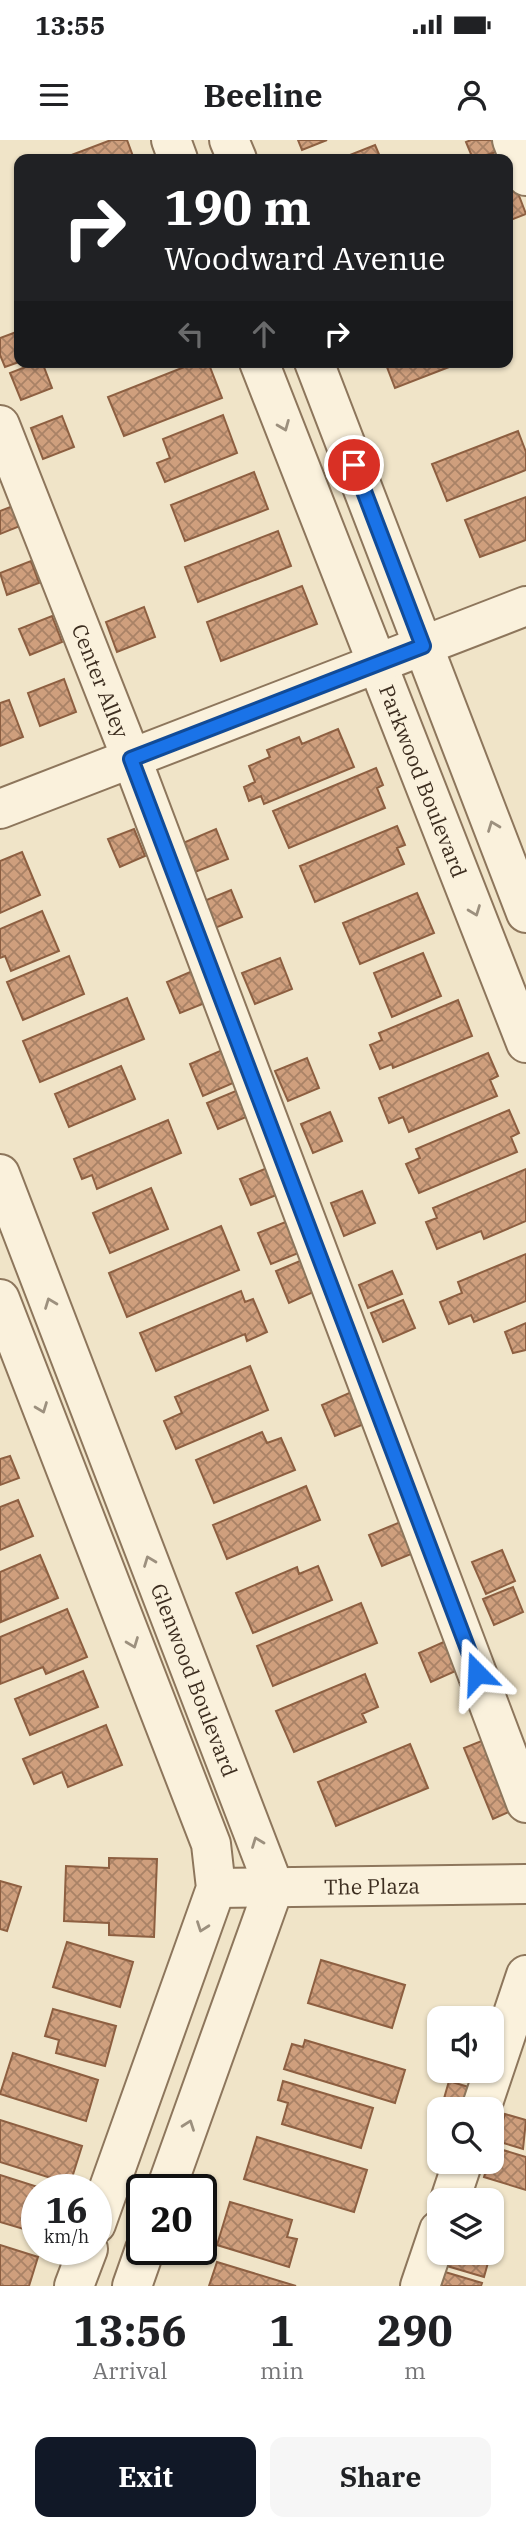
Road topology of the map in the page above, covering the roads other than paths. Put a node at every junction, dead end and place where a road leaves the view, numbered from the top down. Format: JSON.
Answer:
{"nodes":[{"id":1,"x":512,"y":140,"type":"edge"},
{"id":2,"x":526,"y":176,"type":"edge"},
{"id":3,"x":261,"y":368,"type":"edge"},
{"id":4,"x":316,"y":368,"type":"edge"},
{"id":5,"x":0,"y":425,"type":"edge"},
{"id":6,"x":526,"y":606,"type":"edge"},
{"id":7,"x":423,"y":646,"type":"junction"},
{"id":8,"x":378,"y":663,"type":"junction"},
{"id":9,"x":131,"y":759,"type":"junction"},
{"id":10,"x":0,"y":809,"type":"edge"},
{"id":11,"x":526,"y":913,"type":"edge"},
{"id":12,"x":526,"y":1043,"type":"edge"},
{"id":13,"x":0,"y":1174,"type":"edge"},
{"id":14,"x":0,"y":1299,"type":"edge"},
{"id":15,"x":68,"y":1350,"type":"junction"},
{"id":16,"x":26,"y":1367,"type":"junction"},
{"id":17,"x":526,"y":1802,"type":"edge"},
{"id":18,"x":526,"y":1884,"type":"edge"},
{"id":19,"x":274,"y":1887,"type":"junction"},
{"id":20,"x":216,"y":1888,"type":"junction"},
{"id":21,"x":526,"y":1975,"type":"edge"},
{"id":22,"x":485,"y":2097,"type":"edge"},
{"id":23,"x":171,"y":2174,"type":"edge"},
{"id":24,"x":112,"y":2179,"type":"edge"},
{"id":25,"x":82,"y":2265,"type":"edge"},
{"id":26,"x":139,"y":2265,"type":"edge"},
{"id":27,"x":427,"y":2265,"type":"edge"},
{"id":28,"x":74,"y":2286,"type":"edge"},
{"id":29,"x":132,"y":2286,"type":"edge"},
{"id":30,"x":420,"y":2286,"type":"edge"}],
"edges":[{"from":1,"to":2,"type":"street"},
{"from":3,"to":8,"type":"street","name":"Parkwood Boulevard","one_way":true},
{"from":4,"to":7,"type":"street"},
{"from":5,"to":9,"type":"street","name":"Center Alley"},
{"from":6,"to":7,"type":"street"},
{"from":7,"to":8,"type":"street"},
{"from":11,"to":7,"type":"street","one_way":true},
{"from":8,"to":9,"type":"street"},
{"from":8,"to":12,"type":"street","name":"Parkwood Boulevard","one_way":true},
{"from":9,"to":10,"type":"street"},
{"from":9,"to":17,"type":"street","name":"Center Alley"},
{"from":15,"to":13,"type":"street","name":"Glenwood Boulevard","one_way":true},
{"from":14,"to":16,"type":"street"},
{"from":15,"to":16,"type":"street"},
{"from":19,"to":15,"type":"street","name":"Glenwood Boulevard","one_way":true},
{"from":16,"to":20,"type":"street","one_way":true},
{"from":18,"to":19,"type":"street","name":"The Plaza"},
{"from":19,"to":20,"type":"street","name":"The Plaza"},
{"from":23,"to":19,"type":"street","one_way":true},
{"from":20,"to":24,"type":"street","one_way":true},
{"from":21,"to":22,"type":"street"},
{"from":25,"to":28,"type":"street"},
{"from":26,"to":29,"type":"street"},
{"from":27,"to":30,"type":"street"}]}
